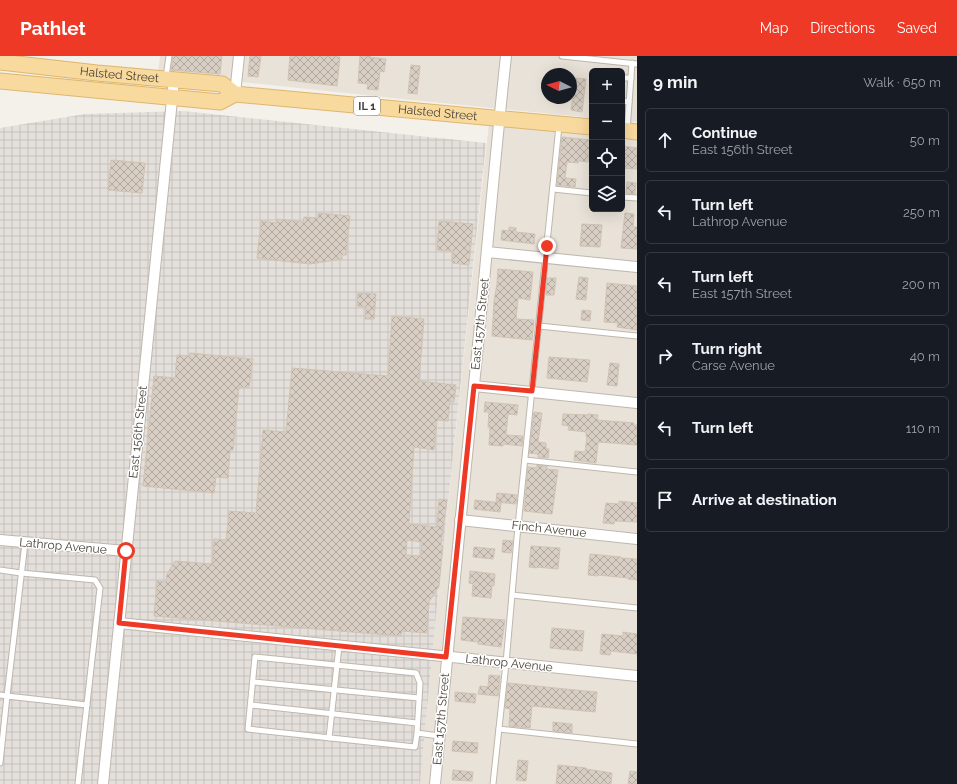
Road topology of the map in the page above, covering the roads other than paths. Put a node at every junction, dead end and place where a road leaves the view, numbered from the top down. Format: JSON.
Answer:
{"nodes":[{"id":1,"x":169,"y":56,"type":"edge"},
{"id":2,"x":239,"y":56,"type":"edge"},
{"id":3,"x":506,"y":56,"type":"edge"},
{"id":4,"x":562,"y":56,"type":"edge"},
{"id":5,"x":0,"y":62,"type":"edge"},
{"id":6,"x":635,"y":63,"type":"edge"},
{"id":7,"x":625,"y":78,"type":"edge"},
{"id":8,"x":631,"y":78,"type":"junction"},
{"id":9,"x":170,"y":79,"type":"junction"},
{"id":10,"x":0,"y":81,"type":"edge"},
{"id":11,"x":235,"y":94,"type":"junction"},
{"id":12,"x":172,"y":98,"type":"junction"},
{"id":13,"x":625,"y":101,"type":"edge"},
{"id":14,"x":629,"y":102,"type":"junction"},
{"id":15,"x":499,"y":118,"type":"junction"},
{"id":16,"x":560,"y":124,"type":"junction"},
{"id":17,"x":589,"y":127,"type":"edge"},
{"id":18,"x":629,"y":131,"type":"edge"},
{"id":19,"x":553,"y":189,"type":"junction"},
{"id":20,"x":589,"y":193,"type":"edge"},
{"id":21,"x":625,"y":197,"type":"edge"},
{"id":22,"x":637,"y":198,"type":"edge"},
{"id":23,"x":487,"y":252,"type":"junction"},
{"id":24,"x":546,"y":258,"type":"junction"},
{"id":25,"x":637,"y":267,"type":"edge"},
{"id":26,"x":538,"y":326,"type":"junction"},
{"id":27,"x":637,"y":336,"type":"edge"},
{"id":28,"x":474,"y":386,"type":"junction"},
{"id":29,"x":532,"y":391,"type":"junction"},
{"id":30,"x":637,"y":403,"type":"edge"},
{"id":31,"x":525,"y":460,"type":"junction"},
{"id":32,"x":637,"y":472,"type":"edge"},
{"id":33,"x":460,"y":520,"type":"junction"},
{"id":34,"x":518,"y":526,"type":"junction"},
{"id":35,"x":637,"y":539,"type":"edge"},
{"id":36,"x":0,"y":540,"type":"edge"},
{"id":37,"x":25,"y":542,"type":"junction"},
{"id":38,"x":126,"y":551,"type":"junction"},
{"id":39,"x":0,"y":570,"type":"edge"},
{"id":40,"x":21,"y":573,"type":"junction"},
{"id":41,"x":512,"y":595,"type":"junction"},
{"id":42,"x":637,"y":608,"type":"edge"},
{"id":43,"x":119,"y":623,"type":"junction"},
{"id":44,"x":339,"y":646,"type":"junction"},
{"id":45,"x":446,"y":657,"type":"junction"},
{"id":46,"x":506,"y":663,"type":"junction"},
{"id":47,"x":337,"y":665,"type":"junction"},
{"id":48,"x":637,"y":676,"type":"edge"},
{"id":49,"x":253,"y":682,"type":"junction"},
{"id":50,"x":335,"y":690,"type":"junction"},
{"id":51,"x":0,"y":695,"type":"edge"},
{"id":52,"x":7,"y":696,"type":"junction"},
{"id":53,"x":419,"y":698,"type":"junction"},
{"id":54,"x":87,"y":705,"type":"junction"},
{"id":55,"x":251,"y":705,"type":"junction"},
{"id":56,"x":332,"y":714,"type":"junction"},
{"id":57,"x":417,"y":723,"type":"junction"},
{"id":58,"x":499,"y":729,"type":"junction"},
{"id":59,"x":416,"y":733,"type":"junction"},
{"id":60,"x":439,"y":736,"type":"junction"},
{"id":61,"x":329,"y":738,"type":"junction"},
{"id":62,"x":637,"y":744,"type":"edge"},
{"id":63,"x":0,"y":763,"type":"edge"},
{"id":64,"x":78,"y":784,"type":"edge"},
{"id":65,"x":103,"y":784,"type":"edge"},
{"id":66,"x":435,"y":784,"type":"edge"},
{"id":67,"x":493,"y":784,"type":"edge"}],
"edges":[{"from":1,"to":9,"type":"lane"},
{"from":2,"to":11,"type":"street"},
{"from":3,"to":15,"type":"street","name":"East 157th Street"},
{"from":4,"to":6,"type":"lane"},
{"from":5,"to":9,"type":"main road","name":"Halsted Street","number":"IL 1"},
{"from":6,"to":8,"type":"lane"},
{"from":7,"to":8,"type":"lane"},
{"from":8,"to":14,"type":"lane"},
{"from":9,"to":11,"type":"main road","name":"Halsted Street","number":"IL 1"},
{"from":9,"to":12,"type":"street","name":"East 156th Street"},
{"from":10,"to":12,"type":"main road","name":"Halsted Street","number":"IL 1"},
{"from":11,"to":12,"type":"main road","name":"Halsted Street","number":"IL 1"},
{"from":11,"to":15,"type":"main road","name":"Halsted Street","number":"IL 1"},
{"from":12,"to":38,"type":"street","name":"East 156th Street"},
{"from":13,"to":14,"type":"lane"},
{"from":14,"to":18,"type":"lane"},
{"from":15,"to":16,"type":"main road","name":"Halsted Street","number":"IL 1"},
{"from":15,"to":23,"type":"street","name":"East 157th Street"},
{"from":16,"to":17,"type":"main road","name":"Halsted Street","number":"IL 1"},
{"from":16,"to":19,"type":"lane"},
{"from":19,"to":20,"type":"lane"},
{"from":19,"to":24,"type":"lane"},
{"from":21,"to":22,"type":"lane"},
{"from":23,"to":24,"type":"street"},
{"from":23,"to":28,"type":"street","name":"East 157th Street"},
{"from":24,"to":25,"type":"street"},
{"from":24,"to":26,"type":"lane"},
{"from":26,"to":27,"type":"lane"},
{"from":26,"to":29,"type":"lane"},
{"from":28,"to":29,"type":"street"},
{"from":28,"to":33,"type":"street","name":"East 157th Street"},
{"from":29,"to":30,"type":"street"},
{"from":29,"to":31,"type":"lane"},
{"from":31,"to":32,"type":"lane"},
{"from":31,"to":34,"type":"lane"},
{"from":33,"to":34,"type":"street","name":"Finch Avenue"},
{"from":33,"to":45,"type":"street","name":"East 157th Street"},
{"from":34,"to":35,"type":"street","name":"Finch Avenue"},
{"from":34,"to":41,"type":"lane"},
{"from":36,"to":37,"type":"street","name":"Lathrop Avenue"},
{"from":37,"to":38,"type":"street","name":"Lathrop Avenue"},
{"from":37,"to":40,"type":"lane"},
{"from":38,"to":43,"type":"street","name":"East 156th Street"},
{"from":39,"to":40,"type":"lane"},
{"from":40,"to":52,"type":"lane"},
{"from":40,"to":54,"type":"lane"},
{"from":41,"to":42,"type":"lane"},
{"from":41,"to":46,"type":"lane"},
{"from":43,"to":44,"type":"street","name":"Lathrop Avenue"},
{"from":43,"to":65,"type":"street","name":"East 156th Street"},
{"from":44,"to":45,"type":"street","name":"Lathrop Avenue"},
{"from":44,"to":47,"type":"lane"},
{"from":45,"to":46,"type":"street","name":"Lathrop Avenue"},
{"from":45,"to":60,"type":"street","name":"East 157th Street"},
{"from":46,"to":48,"type":"street","name":"Lathrop Avenue"},
{"from":46,"to":58,"type":"lane"},
{"from":47,"to":49,"type":"lane"},
{"from":47,"to":50,"type":"lane"},
{"from":47,"to":53,"type":"lane"},
{"from":49,"to":50,"type":"lane"},
{"from":49,"to":55,"type":"lane"},
{"from":50,"to":53,"type":"lane"},
{"from":50,"to":56,"type":"lane"},
{"from":51,"to":52,"type":"lane"},
{"from":52,"to":54,"type":"lane"},
{"from":52,"to":63,"type":"lane"},
{"from":53,"to":57,"type":"lane"},
{"from":54,"to":64,"type":"lane"},
{"from":55,"to":56,"type":"lane"},
{"from":55,"to":61,"type":"lane"},
{"from":56,"to":57,"type":"lane"},
{"from":56,"to":61,"type":"lane"},
{"from":57,"to":59,"type":"lane"},
{"from":58,"to":62,"type":"lane"},
{"from":58,"to":67,"type":"lane"},
{"from":59,"to":60,"type":"lane"},
{"from":59,"to":61,"type":"lane"},
{"from":60,"to":66,"type":"street","name":"East 157th Street"}]}
